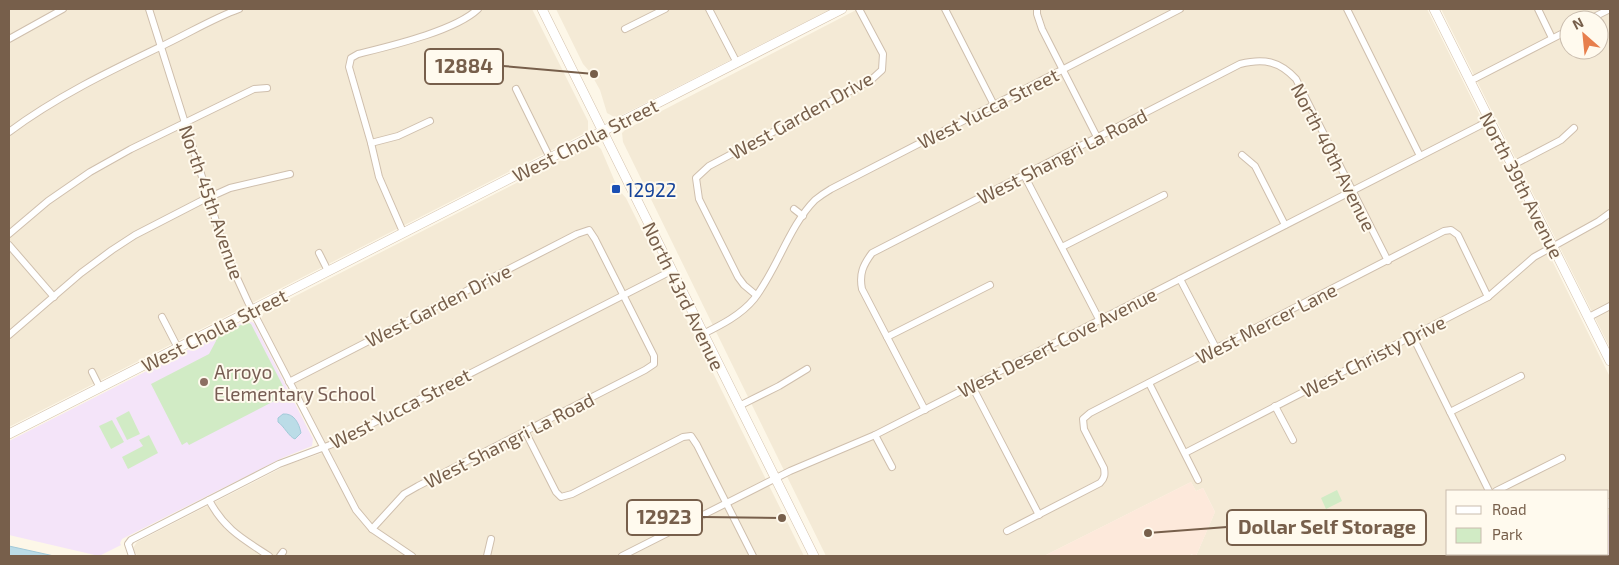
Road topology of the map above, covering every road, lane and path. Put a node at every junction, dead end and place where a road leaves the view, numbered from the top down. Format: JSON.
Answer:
{"nodes":[{"id":1,"x":61,"y":9,"type":"edge"},
{"id":2,"x":149,"y":9,"type":"edge"},
{"id":3,"x":239,"y":9,"type":"edge"},
{"id":4,"x":478,"y":9,"type":"edge"},
{"id":5,"x":542,"y":9,"type":"edge"},
{"id":6,"x":665,"y":9,"type":"edge"},
{"id":7,"x":709,"y":9,"type":"edge"},
{"id":8,"x":842,"y":9,"type":"edge"},
{"id":9,"x":859,"y":9,"type":"edge"},
{"id":10,"x":945,"y":9,"type":"edge"},
{"id":11,"x":1037,"y":9,"type":"edge"},
{"id":12,"x":1180,"y":9,"type":"edge"},
{"id":13,"x":1347,"y":9,"type":"edge"},
{"id":14,"x":1434,"y":9,"type":"edge"},
{"id":15,"x":1538,"y":9,"type":"edge"},
{"id":16,"x":625,"y":29,"type":"dead end"},
{"id":17,"x":1559,"y":35,"type":"edge"},
{"id":18,"x":1552,"y":38,"type":"junction"},
{"id":19,"x":9,"y":39,"type":"edge"},
{"id":20,"x":161,"y":46,"type":"junction"},
{"id":21,"x":1271,"y":62,"type":"joint"},
{"id":22,"x":737,"y":63,"type":"junction"},
{"id":23,"x":1062,"y":70,"type":"junction"},
{"id":24,"x":1470,"y":81,"type":"junction"},
{"id":25,"x":267,"y":88,"type":"dead end"},
{"id":26,"x":516,"y":89,"type":"dead end"},
{"id":27,"x":994,"y":105,"type":"junction"},
{"id":28,"x":1489,"y":120,"type":"junction"},
{"id":29,"x":430,"y":121,"type":"dead end"},
{"id":30,"x":184,"y":123,"type":"junction"},
{"id":31,"x":1574,"y":128,"type":"dead end"},
{"id":32,"x":9,"y":132,"type":"edge"},
{"id":33,"x":602,"y":132,"type":"junction"},
{"id":34,"x":1097,"y":137,"type":"junction"},
{"id":35,"x":371,"y":144,"type":"junction"},
{"id":36,"x":1242,"y":155,"type":"dead end"},
{"id":37,"x":1420,"y":156,"type":"junction"},
{"id":38,"x":550,"y":158,"type":"junction"},
{"id":39,"x":1513,"y":165,"type":"junction"},
{"id":40,"x":290,"y":174,"type":"dead end"},
{"id":41,"x":1024,"y":175,"type":"junction"},
{"id":42,"x":1352,"y":191,"type":"junction"},
{"id":43,"x":1164,"y":194,"type":"dead end"},
{"id":44,"x":208,"y":198,"type":"junction"},
{"id":45,"x":794,"y":209,"type":"dead end"},
{"id":46,"x":1610,"y":213,"type":"edge"},
{"id":47,"x":803,"y":216,"type":"junction"},
{"id":48,"x":1285,"y":225,"type":"junction"},
{"id":49,"x":403,"y":232,"type":"junction"},
{"id":50,"x":9,"y":234,"type":"edge"},
{"id":51,"x":9,"y":245,"type":"edge"},
{"id":52,"x":1553,"y":246,"type":"junction"},
{"id":53,"x":1062,"y":247,"type":"junction"},
{"id":54,"x":319,"y":253,"type":"dead end"},
{"id":55,"x":1388,"y":261,"type":"junction"},
{"id":56,"x":672,"y":270,"type":"junction"},
{"id":57,"x":328,"y":271,"type":"junction"},
{"id":58,"x":1180,"y":279,"type":"junction"},
{"id":59,"x":990,"y":285,"type":"dead end"},
{"id":60,"x":623,"y":295,"type":"junction"},
{"id":61,"x":756,"y":296,"type":"junction"},
{"id":62,"x":54,"y":297,"type":"junction"},
{"id":63,"x":1488,"y":297,"type":"junction"},
{"id":64,"x":1610,"y":306,"type":"edge"},
{"id":65,"x":252,"y":310,"type":"junction"},
{"id":66,"x":162,"y":316,"type":"dead end"},
{"id":67,"x":1589,"y":317,"type":"junction"},
{"id":68,"x":1100,"y":321,"type":"junction"},
{"id":69,"x":703,"y":334,"type":"junction"},
{"id":70,"x":9,"y":335,"type":"edge"},
{"id":71,"x":1412,"y":335,"type":"junction"},
{"id":72,"x":887,"y":337,"type":"junction"},
{"id":73,"x":178,"y":348,"type":"junction"},
{"id":74,"x":1216,"y":348,"type":"junction"},
{"id":75,"x":1610,"y":361,"type":"edge"},
{"id":76,"x":807,"y":369,"type":"dead end"},
{"id":77,"x":92,"y":372,"type":"dead end"},
{"id":78,"x":1521,"y":376,"type":"dead end"},
{"id":79,"x":289,"y":382,"type":"junction"},
{"id":80,"x":1150,"y":383,"type":"junction"},
{"id":81,"x":972,"y":386,"type":"junction"},
{"id":82,"x":100,"y":388,"type":"junction"},
{"id":83,"x":739,"y":406,"type":"junction"},
{"id":84,"x":1275,"y":406,"type":"junction"},
{"id":85,"x":924,"y":410,"type":"junction"},
{"id":86,"x":1450,"y":412,"type":"junction"},
{"id":87,"x":525,"y":432,"type":"junction"},
{"id":88,"x":9,"y":434,"type":"edge"},
{"id":89,"x":876,"y":435,"type":"junction"},
{"id":90,"x":1293,"y":440,"type":"dead end"},
{"id":91,"x":322,"y":447,"type":"junction"},
{"id":92,"x":1185,"y":453,"type":"junction"},
{"id":93,"x":1562,"y":458,"type":"dead end"},
{"id":94,"x":892,"y":467,"type":"dead end"},
{"id":95,"x":775,"y":479,"type":"junction"},
{"id":96,"x":1198,"y":480,"type":"dead end"},
{"id":97,"x":1489,"y":490,"type":"edge"},
{"id":98,"x":1498,"y":490,"type":"edge"},
{"id":99,"x":209,"y":500,"type":"junction"},
{"id":100,"x":726,"y":503,"type":"junction"},
{"id":101,"x":1039,"y":515,"type":"junction"},
{"id":102,"x":372,"y":529,"type":"junction"},
{"id":103,"x":1007,"y":531,"type":"dead end"},
{"id":104,"x":491,"y":539,"type":"dead end"},
{"id":105,"x":132,"y":556,"type":"edge"},
{"id":106,"x":269,"y":556,"type":"edge"},
{"id":107,"x":412,"y":556,"type":"edge"},
{"id":108,"x":486,"y":556,"type":"edge"},
{"id":109,"x":622,"y":556,"type":"edge"},
{"id":110,"x":753,"y":556,"type":"edge"},
{"id":111,"x":814,"y":556,"type":"edge"}],
"edges":[{"from":1,"to":19,"type":"street"},
{"from":2,"to":20,"type":"street","name":"North 45th Avenue"},
{"from":3,"to":20,"type":"street"},
{"from":4,"to":35,"type":"street"},
{"from":5,"to":33,"type":"street","name":"North 43rd Avenue"},
{"from":6,"to":16,"type":"street"},
{"from":7,"to":22,"type":"street"},
{"from":8,"to":22,"type":"street","name":"West Cholla Street"},
{"from":9,"to":61,"type":"street","name":"West Garden Drive"},
{"from":10,"to":27,"type":"street"},
{"from":11,"to":23,"type":"street"},
{"from":12,"to":23,"type":"street","name":"West Yucca Street"},
{"from":13,"to":37,"type":"street"},
{"from":14,"to":24,"type":"street","name":"North 39th Avenue"},
{"from":15,"to":18,"type":"street"},
{"from":17,"to":18,"type":"street"},
{"from":18,"to":24,"type":"street"},
{"from":20,"to":30,"type":"street","name":"North 45th Avenue"},
{"from":20,"to":32,"type":"street"},
{"from":21,"to":34,"type":"street","name":"West Shangri La Road"},
{"from":21,"to":42,"type":"street","name":"North 40th Avenue"},
{"from":22,"to":33,"type":"street","name":"West Cholla Street"},
{"from":23,"to":27,"type":"street","name":"West Yucca Street"},
{"from":23,"to":34,"type":"street"},
{"from":24,"to":28,"type":"street","name":"North 39th Avenue"},
{"from":25,"to":30,"type":"street"},
{"from":26,"to":38,"type":"street"},
{"from":27,"to":47,"type":"street","name":"West Yucca Street"},
{"from":28,"to":37,"type":"street","name":"West Desert Cove Avenue"},
{"from":28,"to":39,"type":"street","name":"North 39th Avenue"},
{"from":29,"to":35,"type":"street"},
{"from":30,"to":44,"type":"street","name":"North 45th Avenue"},
{"from":30,"to":50,"type":"street"},
{"from":31,"to":39,"type":"street"},
{"from":33,"to":38,"type":"street","name":"West Cholla Street"},
{"from":33,"to":56,"type":"street","name":"North 43rd Avenue"},
{"from":34,"to":41,"type":"street","name":"West Shangri La Road"},
{"from":35,"to":49,"type":"street"},
{"from":36,"to":48,"type":"street"},
{"from":37,"to":42,"type":"street","name":"West Desert Cove Avenue"},
{"from":38,"to":49,"type":"street","name":"West Cholla Street"},
{"from":39,"to":52,"type":"street","name":"North 39th Avenue"},
{"from":40,"to":44,"type":"street"},
{"from":41,"to":53,"type":"street"},
{"from":41,"to":72,"type":"street","name":"West Shangri La Road"},
{"from":42,"to":48,"type":"street","name":"West Desert Cove Avenue"},
{"from":42,"to":55,"type":"street","name":"North 40th Avenue"},
{"from":43,"to":53,"type":"street"},
{"from":44,"to":62,"type":"street"},
{"from":44,"to":65,"type":"street","name":"North 45th Avenue"},
{"from":45,"to":47,"type":"street"},
{"from":46,"to":52,"type":"street"},
{"from":47,"to":61,"type":"street","name":"West Yucca Street"},
{"from":48,"to":58,"type":"street","name":"West Desert Cove Avenue"},
{"from":49,"to":57,"type":"street","name":"West Cholla Street"},
{"from":51,"to":62,"type":"street"},
{"from":52,"to":63,"type":"street","name":"West Christy Drive"},
{"from":52,"to":67,"type":"street","name":"North 39th Avenue"},
{"from":53,"to":68,"type":"street"},
{"from":54,"to":57,"type":"street"},
{"from":55,"to":63,"type":"street","name":"West Mercer Lane"},
{"from":55,"to":74,"type":"street","name":"West Mercer Lane"},
{"from":56,"to":60,"type":"street","name":"West Yucca Street"},
{"from":56,"to":69,"type":"street","name":"North 43rd Avenue"},
{"from":57,"to":65,"type":"street","name":"West Cholla Street"},
{"from":58,"to":68,"type":"street","name":"West Desert Cove Avenue"},
{"from":58,"to":74,"type":"street"},
{"from":59,"to":72,"type":"street"},
{"from":60,"to":79,"type":"street","name":"West Garden Drive"},
{"from":60,"to":87,"type":"street","name":"West Shangri La Road"},
{"from":60,"to":91,"type":"street","name":"West Yucca Street"},
{"from":61,"to":69,"type":"street","name":"West Yucca Street"},
{"from":62,"to":70,"type":"street"},
{"from":63,"to":71,"type":"street","name":"West Christy Drive"},
{"from":64,"to":67,"type":"street"},
{"from":65,"to":73,"type":"street","name":"West Cholla Street"},
{"from":65,"to":79,"type":"street","name":"North 45th Avenue"},
{"from":66,"to":73,"type":"street"},
{"from":67,"to":75,"type":"street","name":"North 39th Avenue"},
{"from":68,"to":81,"type":"street","name":"West Desert Cove Avenue"},
{"from":69,"to":83,"type":"street","name":"North 43rd Avenue"},
{"from":71,"to":84,"type":"street","name":"West Christy Drive"},
{"from":71,"to":86,"type":"street"},
{"from":72,"to":85,"type":"street"},
{"from":73,"to":82,"type":"street","name":"West Cholla Street"},
{"from":74,"to":80,"type":"street","name":"West Mercer Lane"},
{"from":76,"to":83,"type":"street"},
{"from":77,"to":82,"type":"street"},
{"from":78,"to":86,"type":"street"},
{"from":79,"to":91,"type":"street","name":"North 45th Avenue"},
{"from":80,"to":92,"type":"street"},
{"from":80,"to":101,"type":"street","name":"West Mercer Lane"},
{"from":81,"to":85,"type":"street","name":"West Desert Cove Avenue"},
{"from":81,"to":101,"type":"street"},
{"from":82,"to":88,"type":"street","name":"West Cholla Street"},
{"from":83,"to":95,"type":"street","name":"North 43rd Avenue"},
{"from":84,"to":90,"type":"street"},
{"from":84,"to":92,"type":"street","name":"West Christy Drive"},
{"from":85,"to":89,"type":"street","name":"West Desert Cove Avenue"},
{"from":86,"to":97,"type":"street"},
{"from":87,"to":100,"type":"street"},
{"from":87,"to":102,"type":"street","name":"West Shangri La Road"},
{"from":89,"to":94,"type":"street"},
{"from":89,"to":95,"type":"street","name":"West Desert Cove Avenue"},
{"from":91,"to":99,"type":"street","name":"West Yucca Street"},
{"from":91,"to":102,"type":"street","name":"North 45th Avenue"},
{"from":92,"to":96,"type":"street"},
{"from":93,"to":98,"type":"street"},
{"from":95,"to":100,"type":"street","name":"West Desert Cove Avenue"},
{"from":95,"to":111,"type":"street","name":"North 43rd Avenue"},
{"from":99,"to":105,"type":"street","name":"West Yucca Street"},
{"from":99,"to":106,"type":"street"},
{"from":100,"to":109,"type":"street","name":"West Desert Cove Avenue"},
{"from":100,"to":110,"type":"street"},
{"from":101,"to":103,"type":"street"},
{"from":102,"to":107,"type":"street","name":"North 45th Avenue"},
{"from":104,"to":108,"type":"street"}]}
